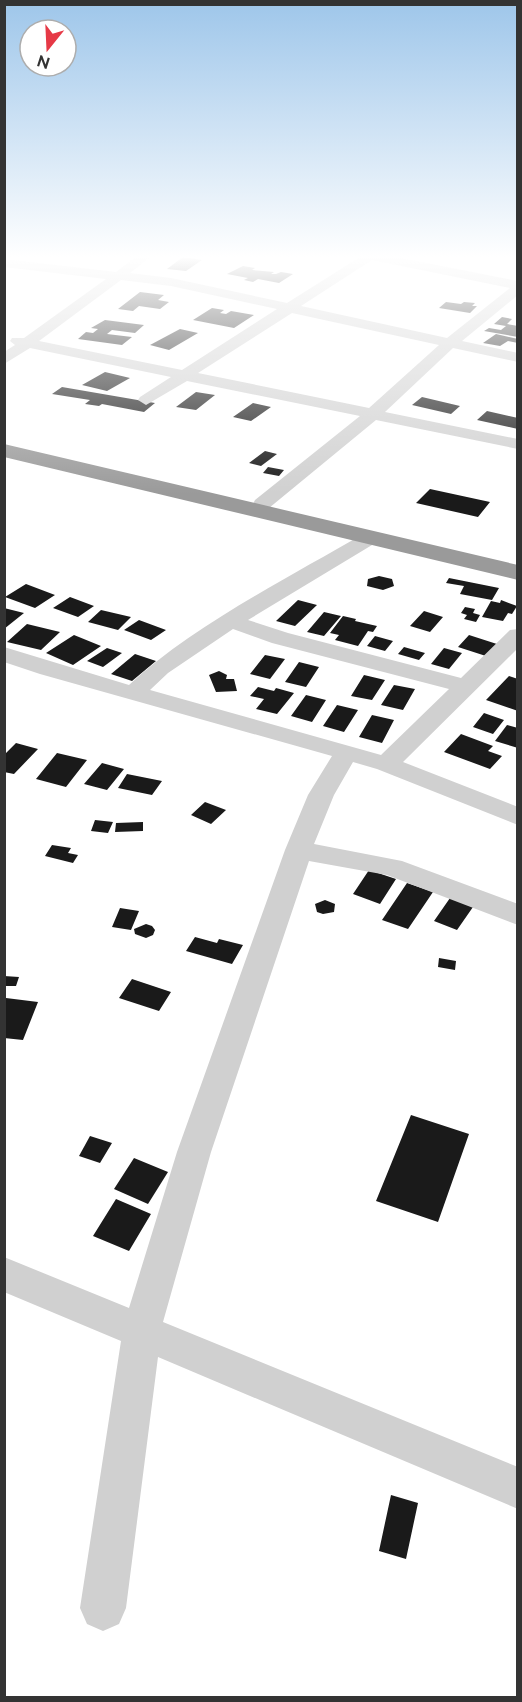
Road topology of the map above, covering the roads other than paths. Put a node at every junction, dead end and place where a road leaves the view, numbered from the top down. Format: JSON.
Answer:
{"nodes":[{"id":1,"x":32,"y":334,"type":"edge"},
{"id":2,"x":248,"y":334,"type":"edge"},
{"id":3,"x":408,"y":334,"type":"edge"},
{"id":4,"x":460,"y":334,"type":"edge"},
{"id":5,"x":449,"y":344,"type":"junction"},
{"id":6,"x":17,"y":345,"type":"edge"},
{"id":7,"x":518,"y":358,"type":"edge"},
{"id":8,"x":4,"y":360,"type":"edge"},
{"id":9,"x":183,"y":376,"type":"junction"},
{"id":10,"x":146,"y":400,"type":"dead end"},
{"id":11,"x":374,"y":413,"type":"junction"},
{"id":12,"x":4,"y":442,"type":"edge"},
{"id":13,"x":518,"y":444,"type":"edge"},
{"id":14,"x":4,"y":450,"type":"edge"},
{"id":15,"x":262,"y":504,"type":"junction"},
{"id":16,"x":370,"y":538,"type":"junction"},
{"id":17,"x":518,"y":564,"type":"edge"},
{"id":18,"x":518,"y":573,"type":"edge"},
{"id":19,"x":231,"y":621,"type":"junction"},
{"id":20,"x":518,"y":635,"type":"edge"},
{"id":21,"x":4,"y":654,"type":"edge"},
{"id":22,"x":507,"y":657,"type":"edge"},
{"id":23,"x":464,"y":686,"type":"junction"},
{"id":24,"x":134,"y":693,"type":"junction"},
{"id":25,"x":346,"y":753,"type":"junction"},
{"id":26,"x":386,"y":764,"type":"junction"},
{"id":27,"x":518,"y":817,"type":"edge"},
{"id":28,"x":298,"y":850,"type":"junction"},
{"id":29,"x":518,"y":915,"type":"edge"},
{"id":30,"x":4,"y":1274,"type":"edge"},
{"id":31,"x":142,"y":1330,"type":"junction"},
{"id":32,"x":518,"y":1488,"type":"edge"},
{"id":33,"x":103,"y":1608,"type":"dead end"}],
"edges":[{"from":1,"to":6,"type":"street"},
{"from":2,"to":9,"type":"street"},
{"from":3,"to":5,"type":"street"},
{"from":4,"to":5,"type":"street"},
{"from":5,"to":7,"type":"street"},
{"from":5,"to":11,"type":"street"},
{"from":6,"to":8,"type":"street"},
{"from":6,"to":9,"type":"street"},
{"from":9,"to":10,"type":"street"},
{"from":9,"to":11,"type":"street"},
{"from":11,"to":13,"type":"street"},
{"from":11,"to":15,"type":"street"},
{"from":12,"to":15,"type":"highway"},
{"from":14,"to":16,"type":"highway"},
{"from":15,"to":17,"type":"highway"},
{"from":16,"to":18,"type":"highway"},
{"from":16,"to":19,"type":"street"},
{"from":19,"to":23,"type":"street"},
{"from":19,"to":24,"type":"street"},
{"from":20,"to":22,"type":"street"},
{"from":21,"to":24,"type":"street"},
{"from":22,"to":23,"type":"street"},
{"from":23,"to":26,"type":"street"},
{"from":24,"to":25,"type":"street"},
{"from":25,"to":26,"type":"street"},
{"from":25,"to":28,"type":"street"},
{"from":26,"to":27,"type":"street"},
{"from":28,"to":29,"type":"street"},
{"from":28,"to":31,"type":"street"},
{"from":30,"to":31,"type":"street"},
{"from":31,"to":32,"type":"street"},
{"from":31,"to":33,"type":"street"}]}
